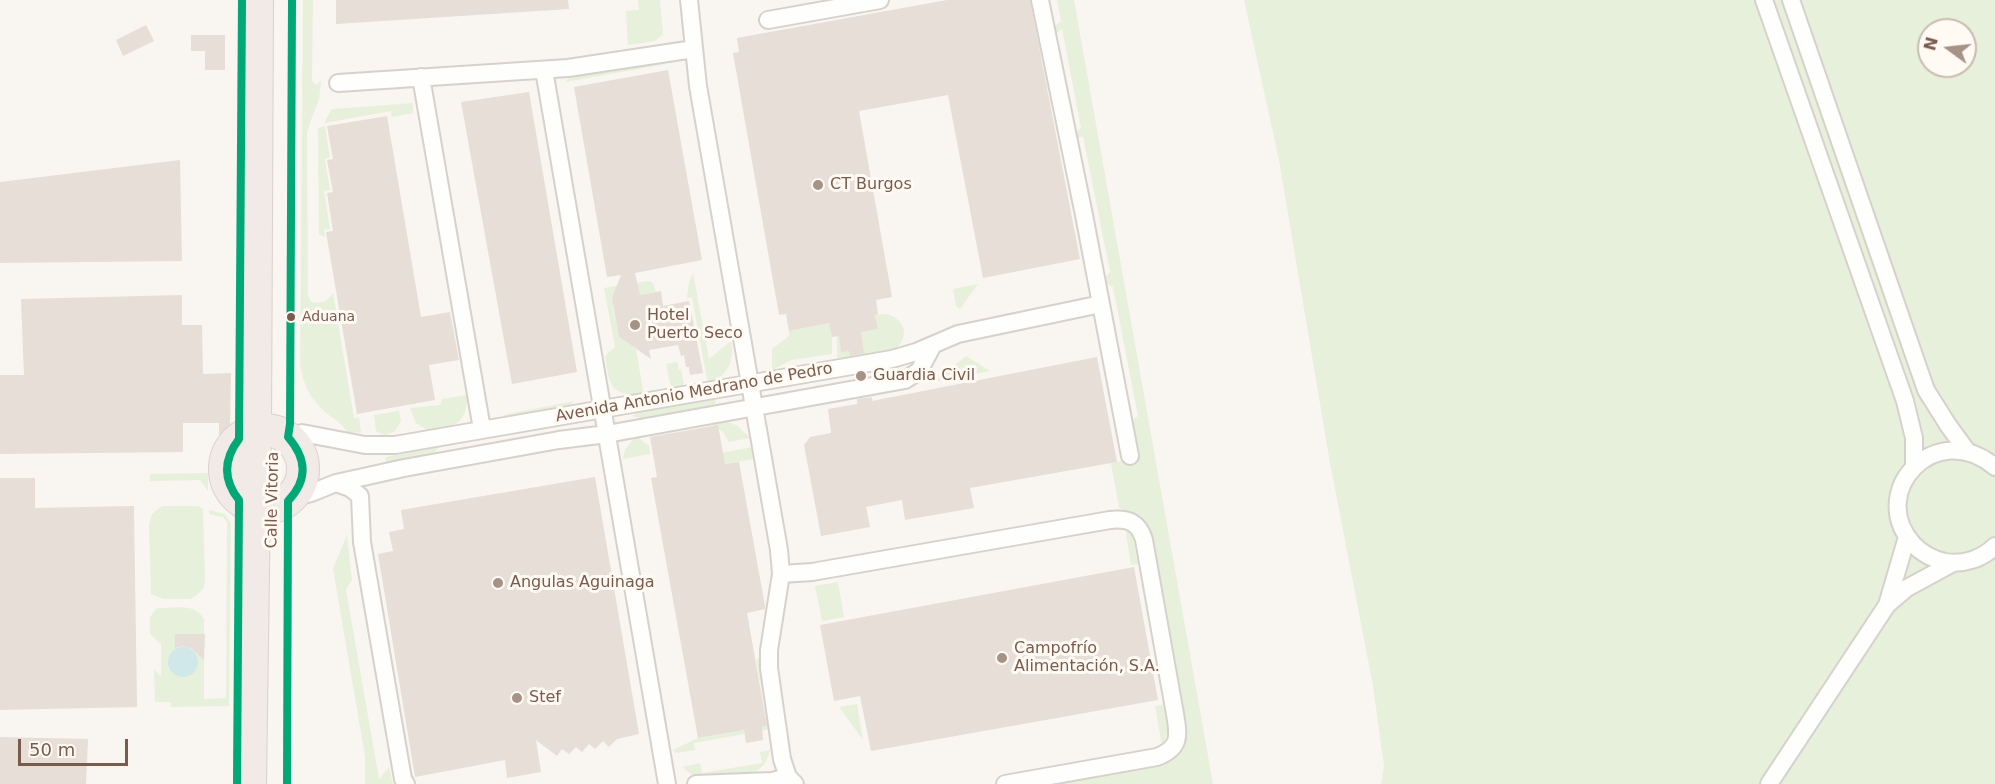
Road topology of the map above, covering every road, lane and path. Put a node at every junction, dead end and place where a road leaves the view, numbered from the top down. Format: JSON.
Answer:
{"nodes":[{"id":1,"x":257,"y":0,"type":"edge"},
{"id":2,"x":277,"y":0,"type":"edge"},
{"id":3,"x":689,"y":0,"type":"edge"},
{"id":4,"x":880,"y":0,"type":"edge"},
{"id":5,"x":1040,"y":0,"type":"edge"},
{"id":6,"x":1764,"y":0,"type":"edge"},
{"id":7,"x":1791,"y":0,"type":"edge"},
{"id":8,"x":768,"y":20,"type":"dead end"},
{"id":9,"x":694,"y":49,"type":"junction"},
{"id":10,"x":544,"y":70,"type":"junction"},
{"id":11,"x":421,"y":77,"type":"junction"},
{"id":12,"x":338,"y":83,"type":"dead end"},
{"id":13,"x":1101,"y":304,"type":"junction"},
{"id":14,"x":933,"y":345,"type":"junction"},
{"id":15,"x":751,"y":382,"type":"junction"},
{"id":16,"x":755,"y":408,"type":"junction"},
{"id":17,"x":603,"y":409,"type":"junction"},
{"id":18,"x":482,"y":429,"type":"junction"},
{"id":19,"x":272,"y":433,"type":"junction"},
{"id":20,"x":607,"y":434,"type":"junction"},
{"id":21,"x":1967,"y":451,"type":"junction"},
{"id":22,"x":1130,"y":456,"type":"dead end"},
{"id":23,"x":1995,"y":466,"type":"edge"},
{"id":24,"x":1914,"y":467,"type":"junction"},
{"id":25,"x":336,"y":483,"type":"junction"},
{"id":26,"x":272,"y":504,"type":"junction"},
{"id":27,"x":1907,"y":537,"type":"junction"},
{"id":28,"x":1995,"y":546,"type":"edge"},
{"id":29,"x":1953,"y":563,"type":"junction"},
{"id":30,"x":781,"y":574,"type":"junction"},
{"id":31,"x":1887,"y":605,"type":"junction"},
{"id":32,"x":791,"y":780,"type":"edge"},
{"id":33,"x":250,"y":784,"type":"edge"},
{"id":34,"x":271,"y":784,"type":"edge"},
{"id":35,"x":406,"y":784,"type":"edge"},
{"id":36,"x":667,"y":784,"type":"edge"},
{"id":37,"x":696,"y":784,"type":"edge"},
{"id":38,"x":1005,"y":784,"type":"edge"},
{"id":39,"x":1769,"y":784,"type":"edge"}],
"edges":[{"from":1,"to":19,"type":"highway","name":"Calle Vitoria"},
{"from":2,"to":19,"type":"highway","name":"Calle Vitoria"},
{"from":3,"to":9,"type":"street"},
{"from":4,"to":8,"type":"street"},
{"from":5,"to":13,"type":"street"},
{"from":6,"to":24,"type":"street"},
{"from":7,"to":21,"type":"street"},
{"from":9,"to":10,"type":"street"},
{"from":9,"to":15,"type":"street"},
{"from":10,"to":11,"type":"street"},
{"from":10,"to":17,"type":"street"},
{"from":11,"to":12,"type":"street"},
{"from":11,"to":18,"type":"street"},
{"from":13,"to":14,"type":"street"},
{"from":13,"to":22,"type":"street"},
{"from":14,"to":15,"type":"street","name":"Avenida Antonio Medrano de Pedro"},
{"from":14,"to":16,"type":"street","name":"Avenida Antonio Medrano de Pedro"},
{"from":15,"to":16,"type":"street"},
{"from":15,"to":17,"type":"street","name":"Avenida Antonio Medrano de Pedro"},
{"from":16,"to":20,"type":"street","name":"Avenida Antonio Medrano de Pedro"},
{"from":16,"to":30,"type":"street"},
{"from":17,"to":18,"type":"street","name":"Avenida Antonio Medrano de Pedro"},
{"from":17,"to":20,"type":"street"},
{"from":18,"to":19,"type":"street","name":"Avenida Antonio Medrano de Pedro"},
{"from":19,"to":26,"type":"highway"},
{"from":19,"to":26,"type":"highway"},
{"from":20,"to":25,"type":"street","name":"Avenida Antonio Medrano de Pedro"},
{"from":20,"to":36,"type":"street"},
{"from":21,"to":23,"type":"street"},
{"from":21,"to":24,"type":"street"},
{"from":24,"to":27,"type":"street"},
{"from":25,"to":26,"type":"street","name":"Avenida Antonio Medrano de Pedro"},
{"from":25,"to":35,"type":"street"},
{"from":26,"to":33,"type":"highway","name":"Calle Vitoria"},
{"from":26,"to":34,"type":"highway","name":"Calle Vitoria"},
{"from":27,"to":29,"type":"street"},
{"from":27,"to":31,"type":"street"},
{"from":28,"to":29,"type":"street"},
{"from":29,"to":31,"type":"street"},
{"from":30,"to":32,"type":"street"},
{"from":30,"to":38,"type":"street"},
{"from":31,"to":39,"type":"street"},
{"from":32,"to":37,"type":"street"}]}
